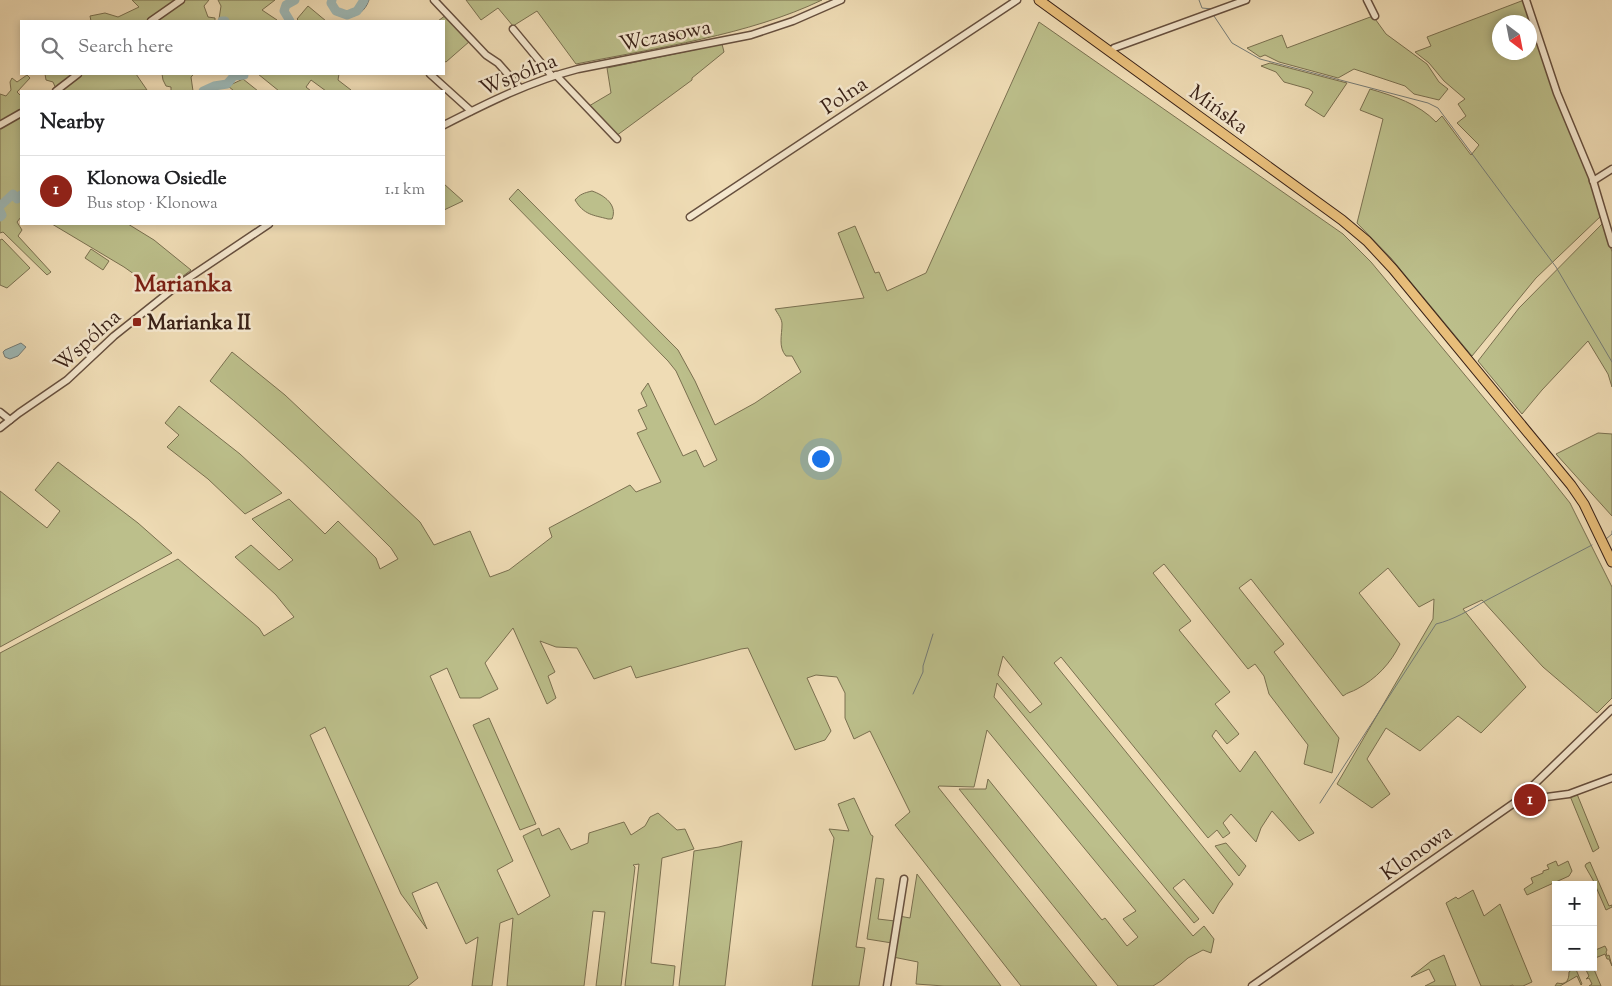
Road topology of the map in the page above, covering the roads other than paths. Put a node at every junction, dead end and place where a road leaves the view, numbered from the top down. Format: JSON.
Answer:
{"nodes":[{"id":1,"x":181,"y":0,"type":"edge"},
{"id":2,"x":434,"y":0,"type":"edge"},
{"id":3,"x":841,"y":0,"type":"edge"},
{"id":4,"x":1017,"y":0,"type":"edge"},
{"id":5,"x":1246,"y":0,"type":"edge"},
{"id":6,"x":1366,"y":0,"type":"edge"},
{"id":7,"x":1526,"y":0,"type":"edge"},
{"id":8,"x":1041,"y":1,"type":"edge"},
{"id":9,"x":1375,"y":16,"type":"dead end"},
{"id":10,"x":152,"y":20,"type":"edge"},
{"id":11,"x":513,"y":29,"type":"dead end"},
{"id":12,"x":1111,"y":52,"type":"junction"},
{"id":13,"x":578,"y":69,"type":"joint"},
{"id":14,"x":77,"y":75,"type":"edge"},
{"id":15,"x":431,"y":75,"type":"edge"},
{"id":16,"x":554,"y":76,"type":"junction"},
{"id":17,"x":520,"y":88,"type":"junction"},
{"id":18,"x":57,"y":90,"type":"edge"},
{"id":19,"x":470,"y":111,"type":"junction"},
{"id":20,"x":20,"y":115,"type":"edge"},
{"id":21,"x":445,"y":124,"type":"edge"},
{"id":22,"x":0,"y":125,"type":"edge"},
{"id":23,"x":617,"y":139,"type":"dead end"},
{"id":24,"x":1612,"y":169,"type":"edge"},
{"id":25,"x":1593,"y":181,"type":"junction"},
{"id":26,"x":690,"y":217,"type":"dead end"},
{"id":27,"x":268,"y":225,"type":"edge"},
{"id":28,"x":1612,"y":244,"type":"edge"},
{"id":29,"x":0,"y":412,"type":"edge"},
{"id":30,"x":10,"y":420,"type":"junction"},
{"id":31,"x":0,"y":428,"type":"edge"},
{"id":32,"x":1612,"y":562,"type":"edge"},
{"id":33,"x":1612,"y":709,"type":"edge"},
{"id":34,"x":1612,"y":778,"type":"edge"},
{"id":35,"x":1517,"y":801,"type":"junction"},
{"id":36,"x":904,"y":879,"type":"dead end"},
{"id":37,"x":887,"y":986,"type":"edge"},
{"id":38,"x":1252,"y":986,"type":"edge"}],
"edges":[{"from":1,"to":10,"type":"street"},
{"from":2,"to":17,"type":"street"},
{"from":3,"to":13,"type":"street","name":"Wczasowa"},
{"from":4,"to":26,"type":"street","name":"Polna"},
{"from":5,"to":12,"type":"street"},
{"from":6,"to":9,"type":"street"},
{"from":7,"to":25,"type":"street"},
{"from":8,"to":12,"type":"main road","name":"Mińska"},
{"from":11,"to":16,"type":"street"},
{"from":12,"to":32,"type":"main road","name":"Mińska"},
{"from":13,"to":16,"type":"street","name":"Wspólna"},
{"from":14,"to":18,"type":"street"},
{"from":15,"to":19,"type":"street"},
{"from":16,"to":17,"type":"street","name":"Wspólna"},
{"from":16,"to":23,"type":"street"},
{"from":17,"to":19,"type":"street","name":"Wspólna"},
{"from":19,"to":21,"type":"street","name":"Wspólna"},
{"from":20,"to":22,"type":"street"},
{"from":24,"to":25,"type":"street"},
{"from":25,"to":28,"type":"street"},
{"from":27,"to":30,"type":"street","name":"Wspólna"},
{"from":29,"to":30,"type":"street"},
{"from":30,"to":31,"type":"street","name":"Wspólna"},
{"from":33,"to":35,"type":"street"},
{"from":34,"to":35,"type":"street","name":"Klonowa"},
{"from":35,"to":38,"type":"street","name":"Klonowa"},
{"from":36,"to":37,"type":"street"}]}
